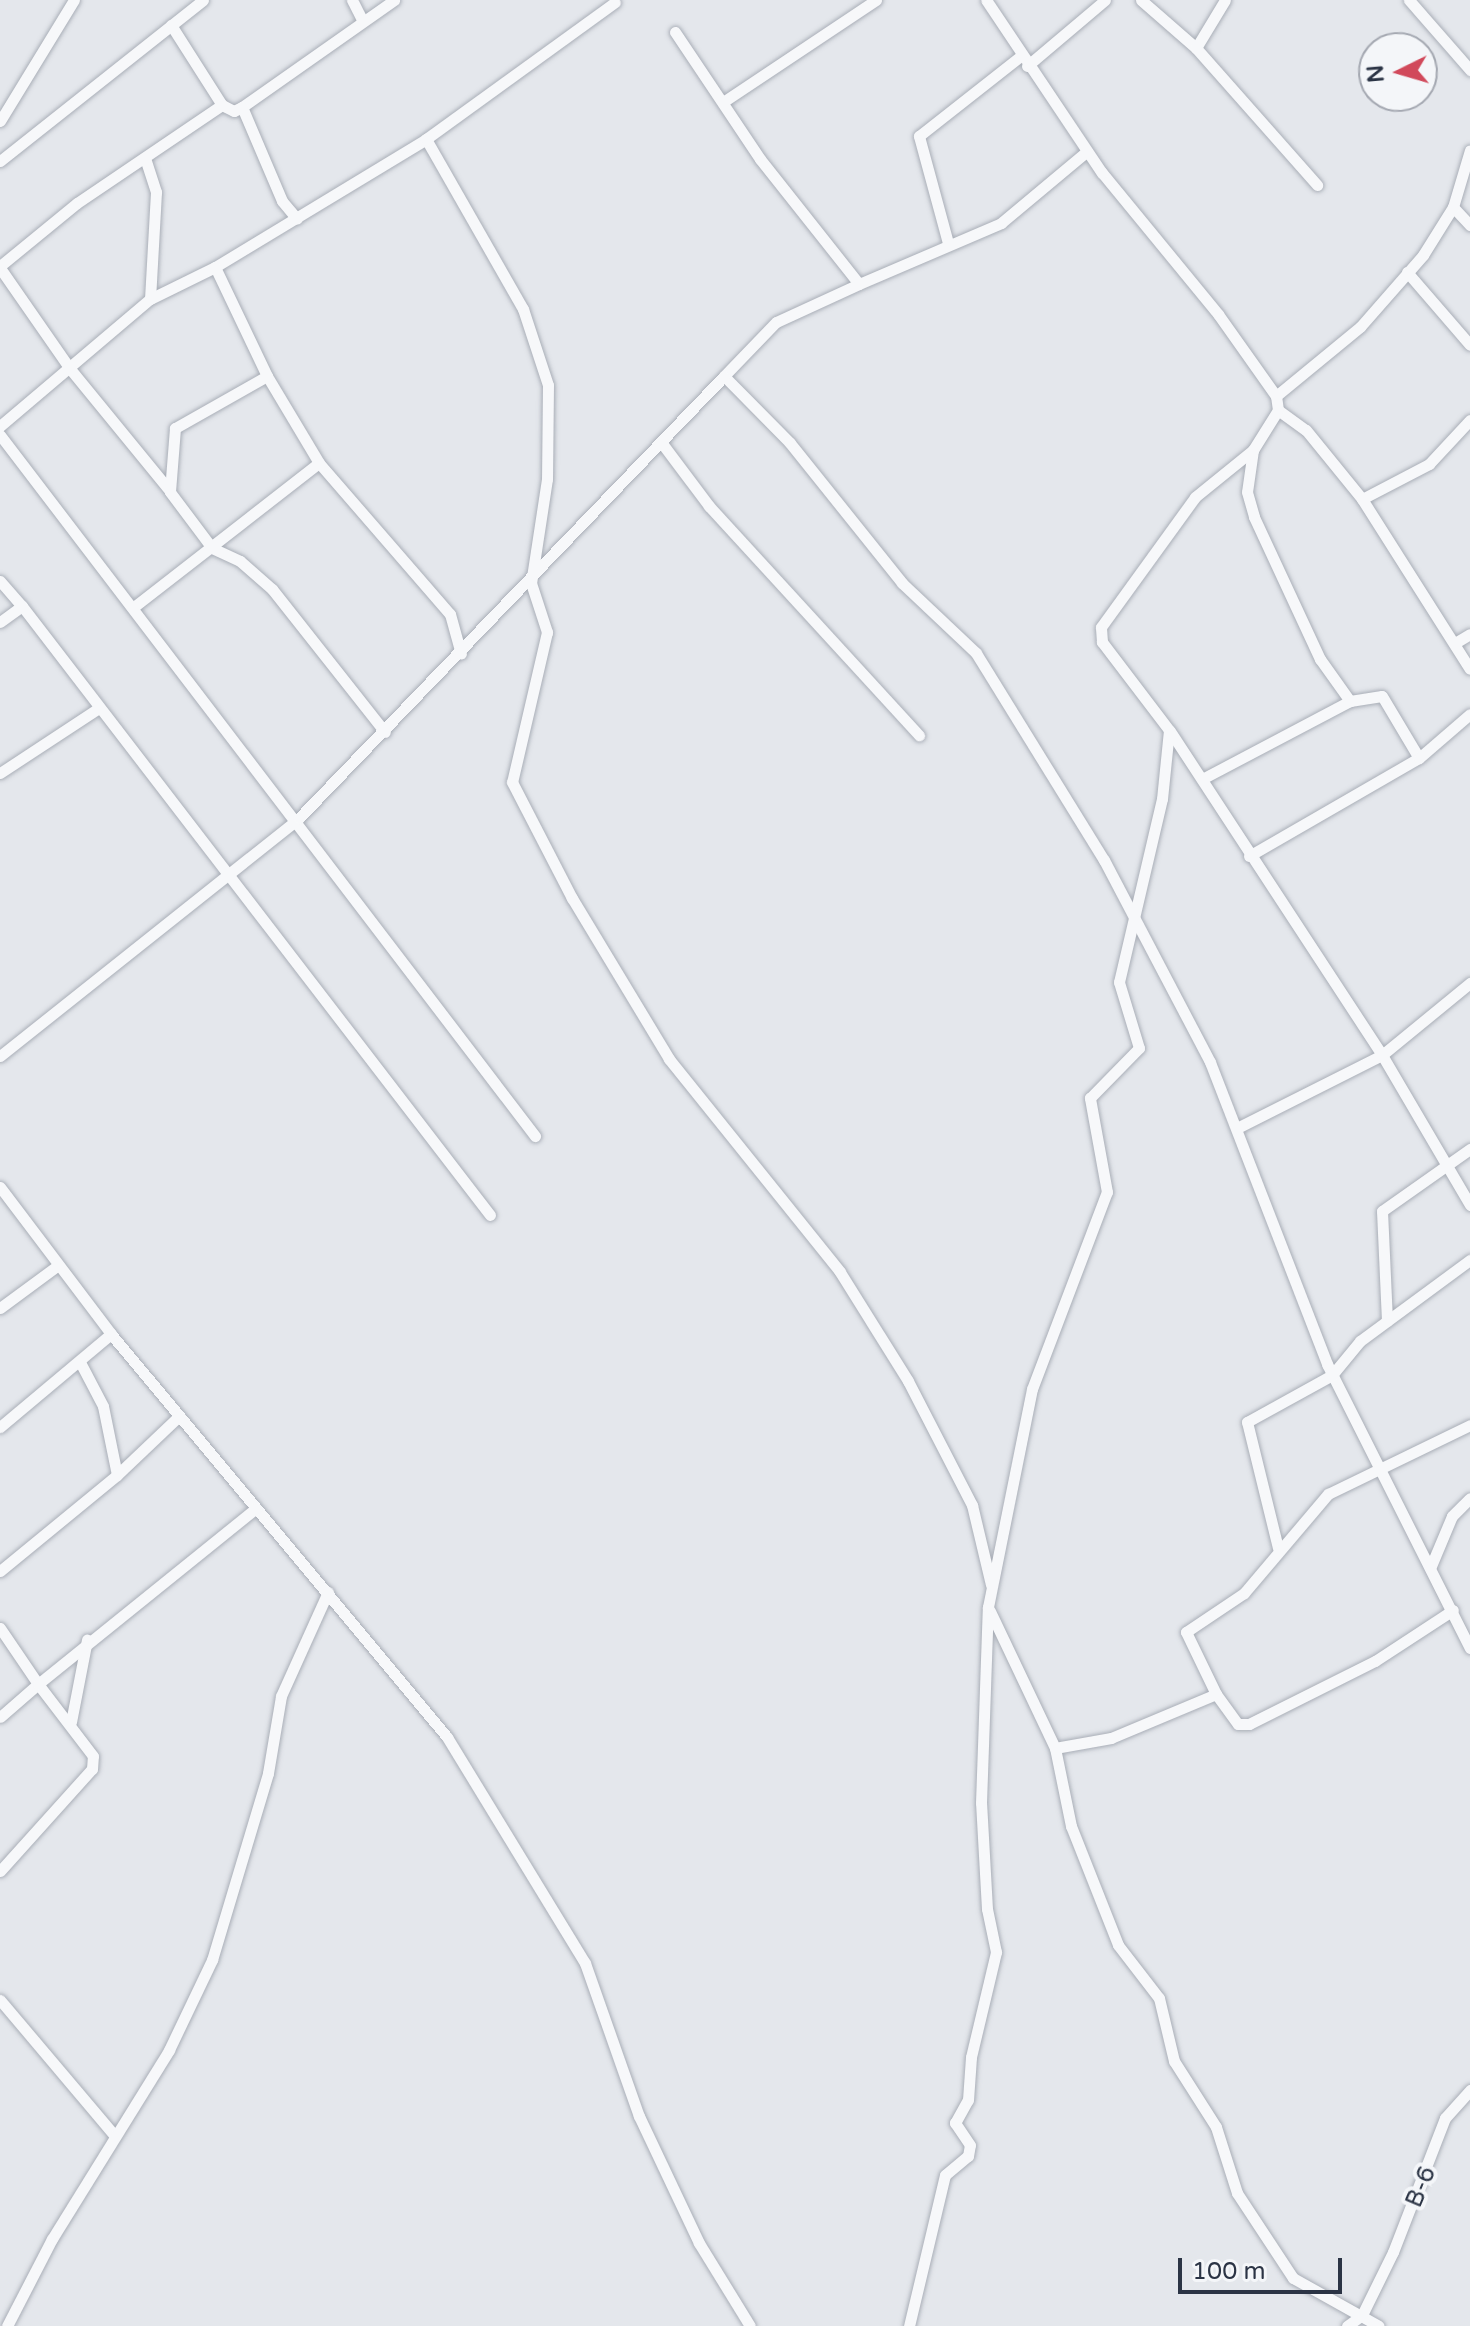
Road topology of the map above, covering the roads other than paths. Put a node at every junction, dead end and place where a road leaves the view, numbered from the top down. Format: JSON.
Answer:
{"nodes":[{"id":1,"x":74,"y":0,"type":"edge"},
{"id":2,"x":203,"y":0,"type":"edge"},
{"id":3,"x":352,"y":0,"type":"edge"},
{"id":4,"x":394,"y":0,"type":"edge"},
{"id":5,"x":876,"y":0,"type":"edge"},
{"id":6,"x":986,"y":0,"type":"edge"},
{"id":7,"x":1105,"y":0,"type":"edge"},
{"id":8,"x":1141,"y":0,"type":"edge"},
{"id":9,"x":1225,"y":0,"type":"edge"},
{"id":10,"x":1409,"y":0,"type":"edge"},
{"id":11,"x":615,"y":2,"type":"edge"},
{"id":12,"x":362,"y":20,"type":"junction"},
{"id":13,"x":171,"y":25,"type":"junction"},
{"id":14,"x":675,"y":32,"type":"dead end"},
{"id":15,"x":1196,"y":48,"type":"junction"},
{"id":16,"x":1024,"y":60,"type":"junction"},
{"id":17,"x":1470,"y":70,"type":"edge"},
{"id":18,"x":723,"y":102,"type":"junction"},
{"id":19,"x":222,"y":105,"type":"junction"},
{"id":20,"x":242,"y":107,"type":"junction"},
{"id":21,"x":0,"y":121,"type":"edge"},
{"id":22,"x":426,"y":139,"type":"junction"},
{"id":23,"x":1470,"y":150,"type":"edge"},
{"id":24,"x":1087,"y":151,"type":"junction"},
{"id":25,"x":145,"y":158,"type":"junction"},
{"id":26,"x":0,"y":161,"type":"edge"},
{"id":27,"x":1317,"y":185,"type":"dead end"},
{"id":28,"x":1453,"y":207,"type":"junction"},
{"id":29,"x":297,"y":219,"type":"junction"},
{"id":30,"x":1470,"y":225,"type":"edge"},
{"id":31,"x":948,"y":243,"type":"junction"},
{"id":32,"x":0,"y":267,"type":"edge"},
{"id":33,"x":215,"y":267,"type":"junction"},
{"id":34,"x":1407,"y":272,"type":"junction"},
{"id":35,"x":859,"y":284,"type":"junction"},
{"id":36,"x":150,"y":299,"type":"junction"},
{"id":37,"x":1470,"y":345,"type":"edge"},
{"id":38,"x":71,"y":370,"type":"junction"},
{"id":39,"x":267,"y":376,"type":"junction"},
{"id":40,"x":724,"y":376,"type":"junction"},
{"id":41,"x":1276,"y":396,"type":"junction"},
{"id":42,"x":1278,"y":410,"type":"junction"},
{"id":43,"x":1470,"y":420,"type":"edge"},
{"id":44,"x":0,"y":426,"type":"edge"},
{"id":45,"x":0,"y":435,"type":"edge"},
{"id":46,"x":661,"y":442,"type":"junction"},
{"id":47,"x":1253,"y":450,"type":"junction"},
{"id":48,"x":319,"y":463,"type":"junction"},
{"id":49,"x":170,"y":491,"type":"junction"},
{"id":50,"x":1362,"y":499,"type":"junction"},
{"id":51,"x":212,"y":548,"type":"junction"},
{"id":52,"x":0,"y":581,"type":"edge"},
{"id":53,"x":531,"y":583,"type":"junction"},
{"id":54,"x":22,"y":606,"type":"junction"},
{"id":55,"x":135,"y":606,"type":"junction"},
{"id":56,"x":0,"y":622,"type":"edge"},
{"id":57,"x":1470,"y":634,"type":"edge"},
{"id":58,"x":1455,"y":643,"type":"junction"},
{"id":59,"x":461,"y":654,"type":"junction"},
{"id":60,"x":1470,"y":669,"type":"edge"},
{"id":61,"x":1350,"y":701,"type":"junction"},
{"id":62,"x":99,"y":708,"type":"junction"},
{"id":63,"x":1470,"y":714,"type":"edge"},
{"id":64,"x":1169,"y":730,"type":"junction"},
{"id":65,"x":385,"y":732,"type":"junction"},
{"id":66,"x":919,"y":735,"type":"dead end"},
{"id":67,"x":1419,"y":758,"type":"junction"},
{"id":68,"x":0,"y":773,"type":"edge"},
{"id":69,"x":1202,"y":779,"type":"junction"},
{"id":70,"x":299,"y":818,"type":"junction"},
{"id":71,"x":1249,"y":856,"type":"junction"},
{"id":72,"x":230,"y":877,"type":"junction"},
{"id":73,"x":1132,"y":909,"type":"junction"},
{"id":74,"x":1470,"y":983,"type":"edge"},
{"id":75,"x":1382,"y":1055,"type":"junction"},
{"id":76,"x":0,"y":1056,"type":"edge"},
{"id":77,"x":1237,"y":1128,"type":"junction"},
{"id":78,"x":535,"y":1136,"type":"dead end"},
{"id":79,"x":1470,"y":1149,"type":"edge"},
{"id":80,"x":1448,"y":1161,"type":"junction"},
{"id":81,"x":0,"y":1187,"type":"edge"},
{"id":82,"x":1470,"y":1205,"type":"edge"},
{"id":83,"x":490,"y":1215,"type":"dead end"},
{"id":84,"x":1470,"y":1260,"type":"edge"},
{"id":85,"x":57,"y":1266,"type":"junction"},
{"id":86,"x":0,"y":1308,"type":"edge"},
{"id":87,"x":1387,"y":1321,"type":"junction"},
{"id":88,"x":111,"y":1334,"type":"junction"},
{"id":89,"x":80,"y":1362,"type":"junction"},
{"id":90,"x":1332,"y":1375,"type":"junction"},
{"id":91,"x":179,"y":1416,"type":"junction"},
{"id":92,"x":1470,"y":1425,"type":"edge"},
{"id":93,"x":0,"y":1427,"type":"edge"},
{"id":94,"x":1376,"y":1467,"type":"junction"},
{"id":95,"x":117,"y":1475,"type":"junction"},
{"id":96,"x":1470,"y":1498,"type":"edge"},
{"id":97,"x":256,"y":1508,"type":"junction"},
{"id":98,"x":1278,"y":1548,"type":"junction"},
{"id":99,"x":1431,"y":1566,"type":"junction"},
{"id":100,"x":0,"y":1571,"type":"edge"},
{"id":101,"x":328,"y":1592,"type":"junction"},
{"id":102,"x":992,"y":1592,"type":"junction"},
{"id":103,"x":988,"y":1607,"type":"junction"},
{"id":104,"x":1453,"y":1610,"type":"junction"},
{"id":105,"x":0,"y":1628,"type":"edge"},
{"id":106,"x":87,"y":1640,"type":"junction"},
{"id":107,"x":1470,"y":1648,"type":"edge"},
{"id":108,"x":38,"y":1684,"type":"junction"},
{"id":109,"x":1216,"y":1694,"type":"junction"},
{"id":110,"x":0,"y":1717,"type":"edge"},
{"id":111,"x":71,"y":1722,"type":"junction"},
{"id":112,"x":1055,"y":1748,"type":"junction"},
{"id":113,"x":0,"y":1871,"type":"edge"},
{"id":114,"x":0,"y":2000,"type":"edge"},
{"id":115,"x":1470,"y":2090,"type":"edge"},
{"id":116,"x":115,"y":2136,"type":"junction"},
{"id":117,"x":1365,"y":2320,"type":"edge"},
{"id":118,"x":7,"y":2326,"type":"edge"},
{"id":119,"x":750,"y":2326,"type":"edge"},
{"id":120,"x":909,"y":2326,"type":"edge"},
{"id":121,"x":1347,"y":2326,"type":"edge"},
{"id":122,"x":1379,"y":2326,"type":"edge"}],
"edges":[{"from":1,"to":21,"type":"street"},
{"from":2,"to":13,"type":"street"},
{"from":3,"to":12,"type":"street"},
{"from":4,"to":12,"type":"street"},
{"from":5,"to":18,"type":"street"},
{"from":6,"to":16,"type":"street"},
{"from":7,"to":16,"type":"street"},
{"from":8,"to":15,"type":"street"},
{"from":9,"to":15,"type":"street"},
{"from":10,"to":17,"type":"street"},
{"from":11,"to":22,"type":"street"},
{"from":12,"to":20,"type":"street"},
{"from":13,"to":19,"type":"street"},
{"from":13,"to":26,"type":"street"},
{"from":14,"to":18,"type":"street"},
{"from":15,"to":27,"type":"street"},
{"from":16,"to":24,"type":"street"},
{"from":16,"to":31,"type":"street"},
{"from":18,"to":35,"type":"street"},
{"from":19,"to":20,"type":"street"},
{"from":19,"to":25,"type":"street"},
{"from":20,"to":29,"type":"street"},
{"from":22,"to":29,"type":"street"},
{"from":22,"to":53,"type":"street"},
{"from":23,"to":28,"type":"street"},
{"from":24,"to":31,"type":"street"},
{"from":24,"to":41,"type":"street"},
{"from":25,"to":32,"type":"street"},
{"from":25,"to":36,"type":"street"},
{"from":28,"to":30,"type":"street"},
{"from":28,"to":34,"type":"street"},
{"from":29,"to":33,"type":"street"},
{"from":31,"to":35,"type":"street"},
{"from":32,"to":38,"type":"street"},
{"from":33,"to":36,"type":"street"},
{"from":33,"to":39,"type":"street"},
{"from":34,"to":37,"type":"street"},
{"from":34,"to":41,"type":"street"},
{"from":35,"to":40,"type":"street"},
{"from":36,"to":38,"type":"street"},
{"from":38,"to":44,"type":"street"},
{"from":38,"to":49,"type":"street"},
{"from":39,"to":48,"type":"street"},
{"from":39,"to":49,"type":"street"},
{"from":40,"to":46,"type":"street"},
{"from":40,"to":73,"type":"street"},
{"from":41,"to":42,"type":"street"},
{"from":42,"to":47,"type":"street"},
{"from":42,"to":50,"type":"street"},
{"from":43,"to":50,"type":"street"},
{"from":45,"to":55,"type":"street"},
{"from":46,"to":53,"type":"street"},
{"from":46,"to":66,"type":"street"},
{"from":47,"to":61,"type":"street"},
{"from":47,"to":64,"type":"street"},
{"from":48,"to":51,"type":"street"},
{"from":48,"to":59,"type":"street"},
{"from":49,"to":51,"type":"street"},
{"from":50,"to":58,"type":"street"},
{"from":51,"to":55,"type":"street"},
{"from":51,"to":65,"type":"street"},
{"from":52,"to":54,"type":"street"},
{"from":53,"to":59,"type":"street"},
{"from":53,"to":102,"type":"street"},
{"from":54,"to":56,"type":"street"},
{"from":54,"to":62,"type":"street"},
{"from":55,"to":70,"type":"street"},
{"from":57,"to":58,"type":"street"},
{"from":58,"to":60,"type":"street"},
{"from":59,"to":65,"type":"street"},
{"from":61,"to":67,"type":"street"},
{"from":61,"to":69,"type":"street"},
{"from":62,"to":68,"type":"street"},
{"from":62,"to":72,"type":"street"},
{"from":63,"to":67,"type":"street"},
{"from":64,"to":69,"type":"street"},
{"from":64,"to":73,"type":"street"},
{"from":65,"to":70,"type":"street"},
{"from":67,"to":71,"type":"street"},
{"from":69,"to":71,"type":"street"},
{"from":70,"to":72,"type":"street"},
{"from":70,"to":78,"type":"street"},
{"from":71,"to":75,"type":"street"},
{"from":72,"to":76,"type":"street"},
{"from":72,"to":83,"type":"street"},
{"from":73,"to":77,"type":"street"},
{"from":73,"to":102,"type":"street"},
{"from":74,"to":75,"type":"street"},
{"from":75,"to":77,"type":"street"},
{"from":75,"to":80,"type":"street"},
{"from":77,"to":90,"type":"street"},
{"from":79,"to":80,"type":"street"},
{"from":80,"to":82,"type":"street"},
{"from":80,"to":87,"type":"street"},
{"from":81,"to":85,"type":"street"},
{"from":84,"to":87,"type":"street"},
{"from":85,"to":86,"type":"street"},
{"from":85,"to":88,"type":"street"},
{"from":87,"to":90,"type":"street"},
{"from":88,"to":89,"type":"street"},
{"from":88,"to":91,"type":"street"},
{"from":89,"to":93,"type":"street"},
{"from":89,"to":95,"type":"street"},
{"from":90,"to":94,"type":"street"},
{"from":90,"to":98,"type":"street"},
{"from":91,"to":95,"type":"street"},
{"from":91,"to":97,"type":"street"},
{"from":92,"to":94,"type":"street"},
{"from":94,"to":98,"type":"street"},
{"from":94,"to":99,"type":"street"},
{"from":95,"to":100,"type":"street"},
{"from":96,"to":99,"type":"street"},
{"from":97,"to":101,"type":"street"},
{"from":97,"to":106,"type":"street"},
{"from":98,"to":109,"type":"street"},
{"from":99,"to":104,"type":"street"},
{"from":101,"to":116,"type":"street"},
{"from":101,"to":119,"type":"street"},
{"from":102,"to":103,"type":"street"},
{"from":103,"to":112,"type":"street"},
{"from":103,"to":120,"type":"street"},
{"from":104,"to":107,"type":"street"},
{"from":104,"to":109,"type":"street"},
{"from":105,"to":108,"type":"street"},
{"from":106,"to":108,"type":"street"},
{"from":106,"to":111,"type":"street"},
{"from":108,"to":110,"type":"street"},
{"from":108,"to":111,"type":"street"},
{"from":109,"to":112,"type":"street"},
{"from":111,"to":113,"type":"street"},
{"from":112,"to":117,"type":"street"},
{"from":114,"to":116,"type":"street"},
{"from":115,"to":117,"type":"street","name":"B-6"},
{"from":116,"to":118,"type":"street"},
{"from":117,"to":121,"type":"street","name":"B-6"},
{"from":117,"to":122,"type":"street"}]}
